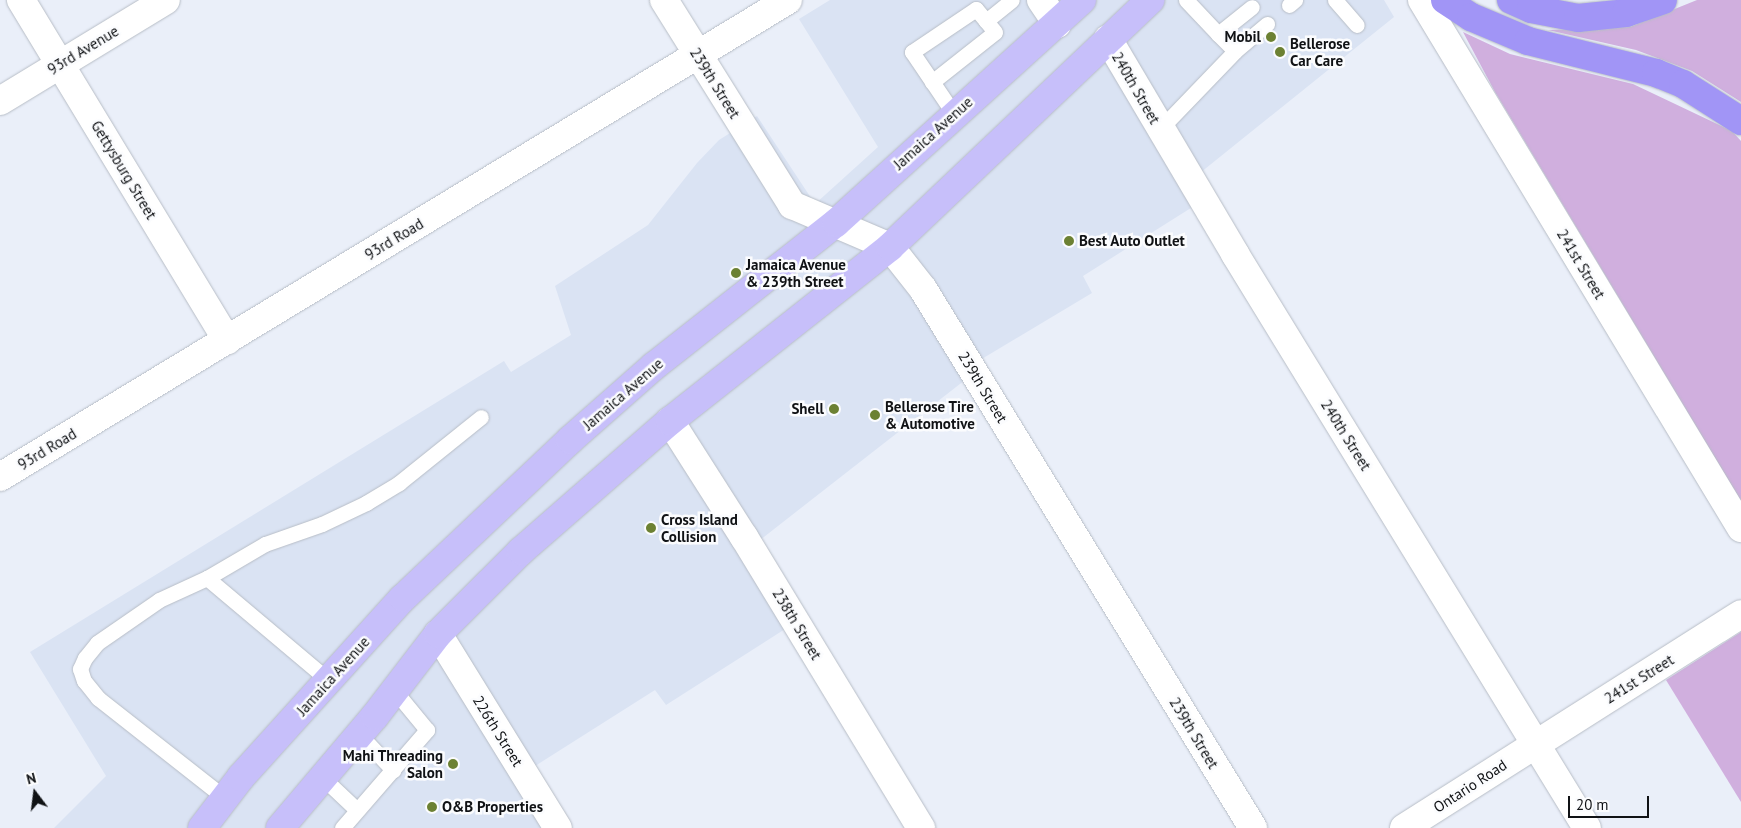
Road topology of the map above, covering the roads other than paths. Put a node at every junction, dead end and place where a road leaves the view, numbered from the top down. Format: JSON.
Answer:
{"nodes":[{"id":1,"x":21,"y":0,"type":"edge"},
{"id":2,"x":166,"y":0,"type":"edge"},
{"id":3,"x":664,"y":0,"type":"edge"},
{"id":4,"x":788,"y":0,"type":"edge"},
{"id":5,"x":1012,"y":0,"type":"edge"},
{"id":6,"x":1041,"y":0,"type":"edge"},
{"id":7,"x":1082,"y":0,"type":"edge"},
{"id":8,"x":1150,"y":0,"type":"edge"},
{"id":9,"x":1335,"y":0,"type":"edge"},
{"id":10,"x":1422,"y":0,"type":"edge"},
{"id":11,"x":1445,"y":0,"type":"edge"},
{"id":12,"x":1510,"y":0,"type":"edge"},
{"id":13,"x":1663,"y":0,"type":"edge"},
{"id":14,"x":1196,"y":3,"type":"edge"},
{"id":15,"x":1252,"y":7,"type":"dead end"},
{"id":16,"x":986,"y":21,"type":"junction"},
{"id":17,"x":1057,"y":24,"type":"junction"},
{"id":18,"x":1267,"y":24,"type":"dead end"},
{"id":19,"x":1357,"y":25,"type":"dead end"},
{"id":20,"x":1218,"y":34,"type":"junction"},
{"id":21,"x":1108,"y":39,"type":"junction"},
{"id":22,"x":1235,"y":51,"type":"junction"},
{"id":23,"x":697,"y":55,"type":"junction"},
{"id":24,"x":60,"y":64,"type":"junction"},
{"id":25,"x":932,"y":82,"type":"junction"},
{"id":26,"x":0,"y":101,"type":"edge"},
{"id":27,"x":954,"y":114,"type":"junction"},
{"id":28,"x":1741,"y":121,"type":"edge"},
{"id":29,"x":1160,"y":129,"type":"junction"},
{"id":30,"x":836,"y":223,"type":"junction"},
{"id":31,"x":890,"y":246,"type":"junction"},
{"id":32,"x":227,"y":340,"type":"junction"},
{"id":33,"x":481,"y":417,"type":"dead end"},
{"id":34,"x":670,"y":421,"type":"junction"},
{"id":35,"x":0,"y":477,"type":"edge"},
{"id":36,"x":1741,"y":528,"type":"edge"},
{"id":37,"x":207,"y":578,"type":"junction"},
{"id":38,"x":1741,"y":614,"type":"edge"},
{"id":39,"x":438,"y":634,"type":"junction"},
{"id":40,"x":328,"y":680,"type":"junction"},
{"id":41,"x":394,"y":690,"type":"junction"},
{"id":42,"x":359,"y":734,"type":"junction"},
{"id":43,"x":1536,"y":744,"type":"junction"},
{"id":44,"x":392,"y":770,"type":"junction"},
{"id":45,"x":322,"y":777,"type":"junction"},
{"id":46,"x":225,"y":798,"type":"junction"},
{"id":47,"x":357,"y":810,"type":"junction"},
{"id":48,"x":292,"y":823,"type":"edge"},
{"id":49,"x":202,"y":828,"type":"edge"},
{"id":50,"x":342,"y":828,"type":"edge"},
{"id":51,"x":558,"y":828,"type":"edge"},
{"id":52,"x":921,"y":828,"type":"edge"},
{"id":53,"x":1253,"y":828,"type":"edge"},
{"id":54,"x":1404,"y":828,"type":"edge"},
{"id":55,"x":1587,"y":828,"type":"edge"}],
"edges":[{"from":1,"to":24,"type":"street","name":"Gettysburg Street"},
{"from":2,"to":24,"type":"street","name":"93rd Avenue"},
{"from":3,"to":23,"type":"street","name":"239th Street"},
{"from":4,"to":23,"type":"street","name":"93rd Road"},
{"from":5,"to":16,"type":"lane"},
{"from":6,"to":17,"type":"street"},
{"from":7,"to":17,"type":"main road","name":"Jamaica Avenue"},
{"from":8,"to":21,"type":"main road"},
{"from":9,"to":19,"type":"lane"},
{"from":10,"to":36,"type":"street","name":"241st Street"},
{"from":11,"to":28,"type":"highway"},
{"from":12,"to":13,"type":"highway"},
{"from":14,"to":20,"type":"lane"},
{"from":15,"to":20,"type":"lane"},
{"from":16,"to":25,"type":"lane"},
{"from":16,"to":25,"type":"lane"},
{"from":17,"to":27,"type":"main road","name":"Jamaica Avenue"},
{"from":18,"to":22,"type":"lane"},
{"from":20,"to":22,"type":"lane"},
{"from":21,"to":29,"type":"street","name":"240th Street"},
{"from":21,"to":31,"type":"main road"},
{"from":22,"to":29,"type":"lane"},
{"from":23,"to":30,"type":"street","name":"239th Street"},
{"from":23,"to":32,"type":"street","name":"93rd Road"},
{"from":24,"to":26,"type":"street","name":"93rd Avenue"},
{"from":24,"to":32,"type":"street","name":"Gettysburg Street"},
{"from":25,"to":27,"type":"lane"},
{"from":27,"to":30,"type":"main road","name":"Jamaica Avenue"},
{"from":29,"to":43,"type":"street","name":"240th Street"},
{"from":30,"to":31,"type":"street","name":"239th Street"},
{"from":30,"to":40,"type":"main road","name":"Jamaica Avenue"},
{"from":31,"to":34,"type":"main road"},
{"from":31,"to":53,"type":"street","name":"239th Street"},
{"from":32,"to":35,"type":"street","name":"93rd Road"},
{"from":33,"to":37,"type":"lane"},
{"from":34,"to":39,"type":"main road"},
{"from":34,"to":52,"type":"street","name":"238th Street"},
{"from":37,"to":40,"type":"lane"},
{"from":37,"to":46,"type":"lane"},
{"from":38,"to":43,"type":"street","name":"241st Street"},
{"from":39,"to":41,"type":"main road"},
{"from":39,"to":51,"type":"street","name":"226th Street"},
{"from":40,"to":46,"type":"main road","name":"Jamaica Avenue"},
{"from":41,"to":42,"type":"main road"},
{"from":41,"to":44,"type":"lane"},
{"from":42,"to":44,"type":"lane"},
{"from":42,"to":45,"type":"main road"},
{"from":43,"to":54,"type":"street","name":"Ontario Road"},
{"from":43,"to":55,"type":"street","name":"240th Street"},
{"from":44,"to":47,"type":"lane"},
{"from":45,"to":47,"type":"lane"},
{"from":45,"to":48,"type":"main road"},
{"from":46,"to":49,"type":"main road","name":"Jamaica Avenue"},
{"from":47,"to":50,"type":"lane"}]}
